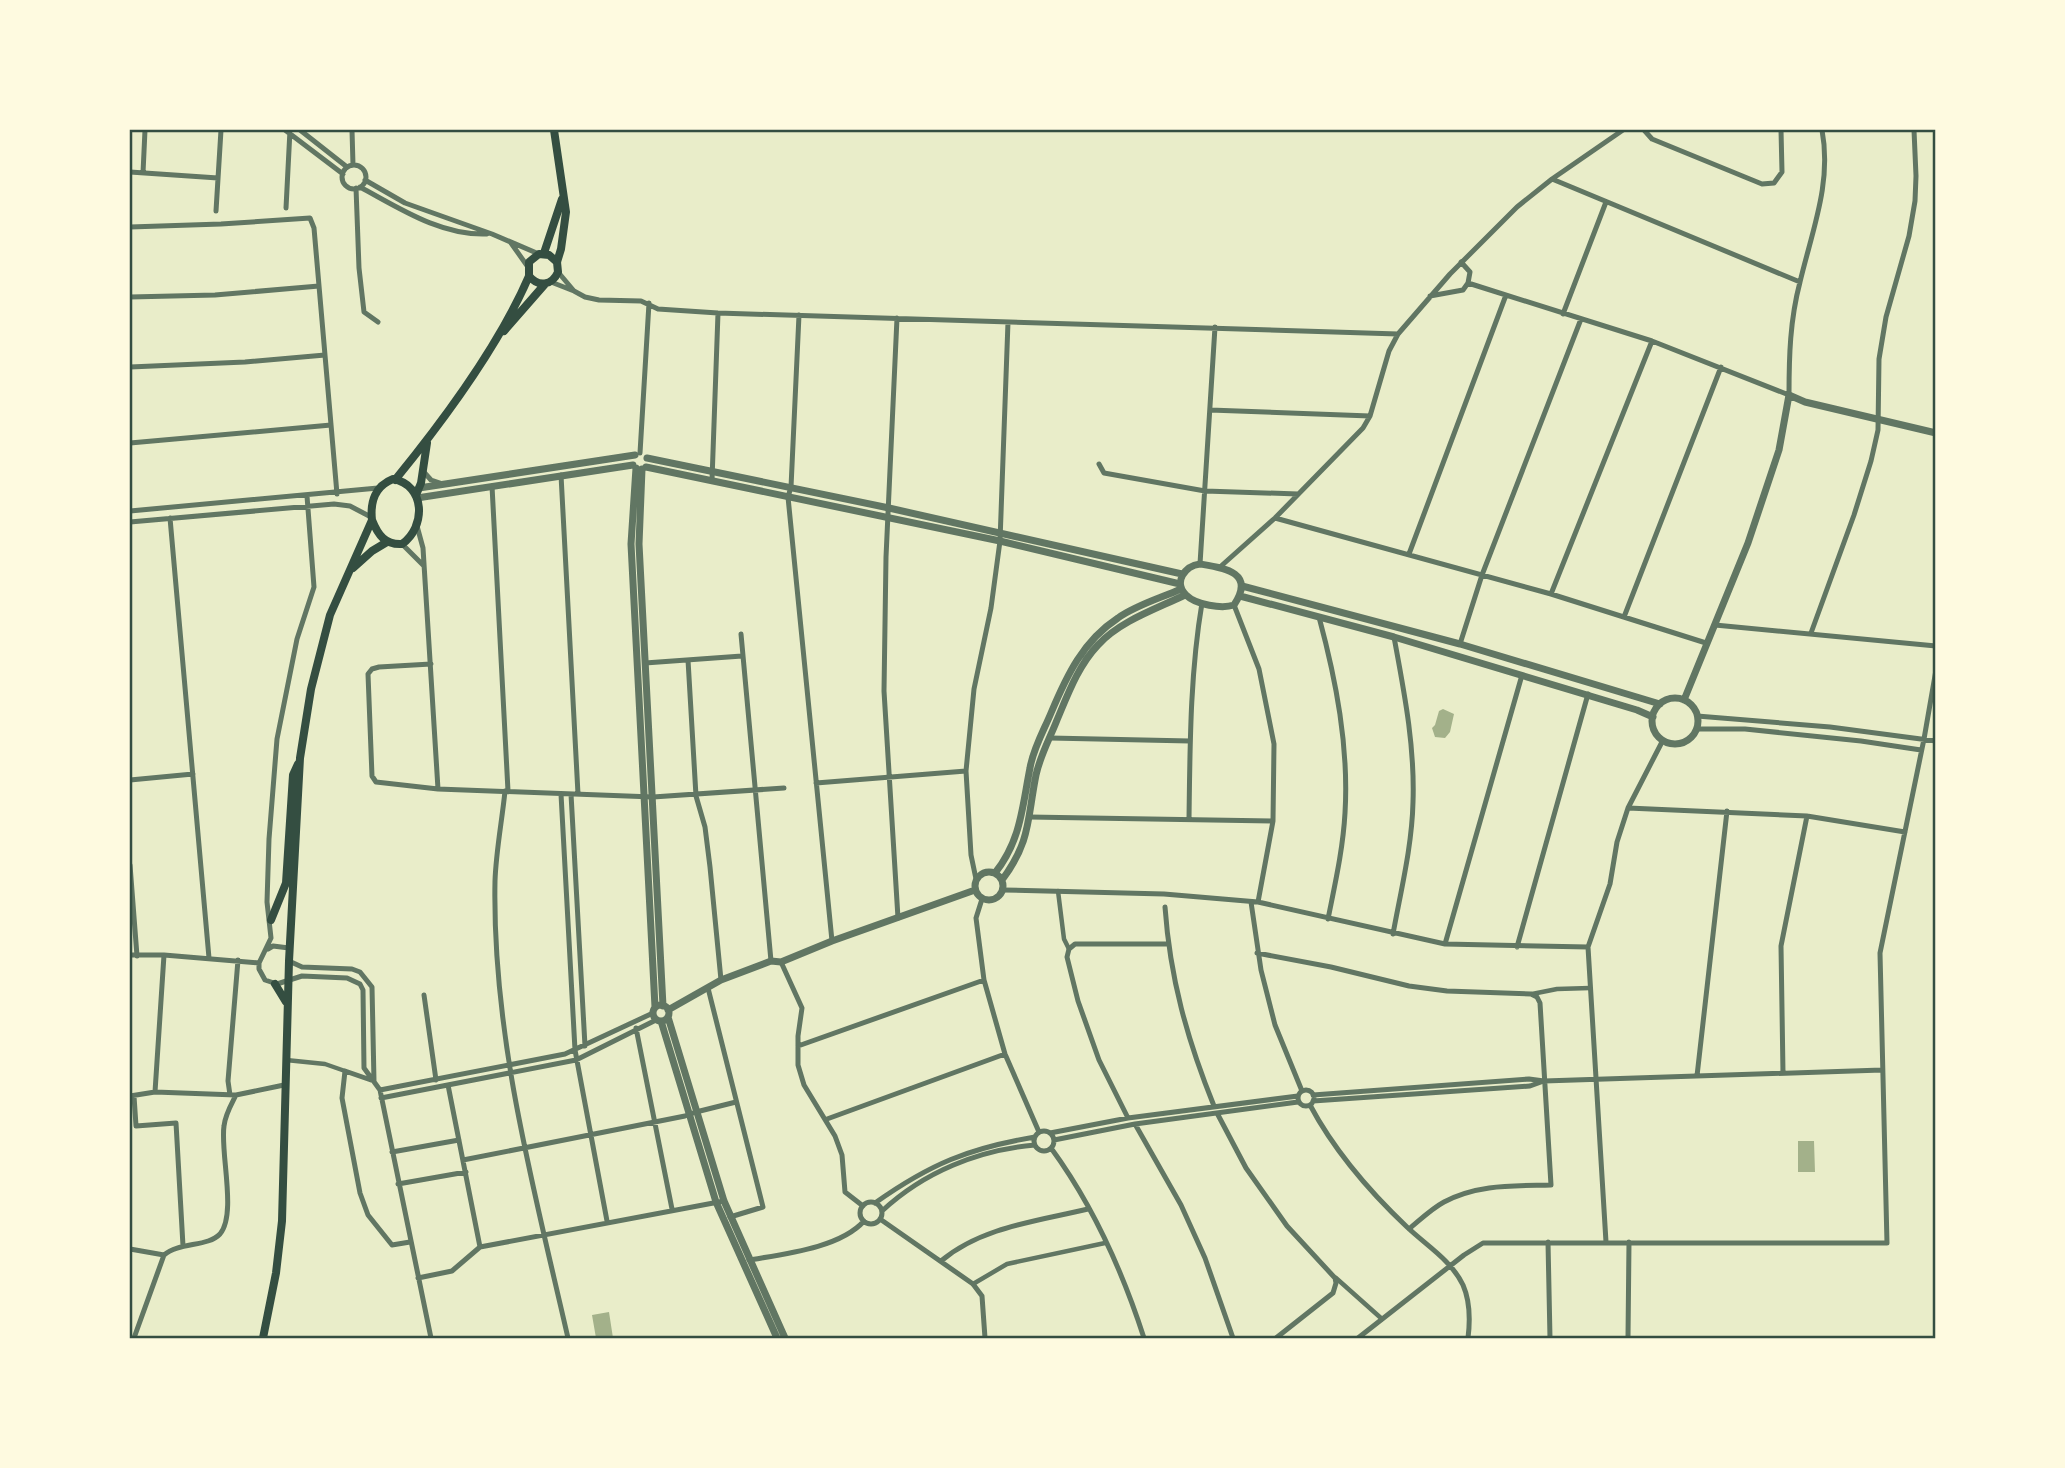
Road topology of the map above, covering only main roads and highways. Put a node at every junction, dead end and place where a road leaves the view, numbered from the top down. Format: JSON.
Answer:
{"nodes":[{"id":1,"x":554,"y":130,"type":"edge"},
{"id":2,"x":563,"y":196,"type":"junction"},
{"id":3,"x":541,"y":254,"type":"junction"},
{"id":4,"x":557,"y":262,"type":"junction"},
{"id":5,"x":528,"y":272,"type":"junction"},
{"id":6,"x":548,"y":283,"type":"junction"},
{"id":7,"x":493,"y":344,"type":"junction"},
{"id":8,"x":428,"y":440,"type":"junction"},
{"id":9,"x":396,"y":480,"type":"junction"},
{"id":10,"x":416,"y":493,"type":"junction"},
{"id":11,"x":372,"y":519,"type":"junction"},
{"id":12,"x":387,"y":542,"type":"junction"},
{"id":13,"x":351,"y":570,"type":"junction"},
{"id":14,"x":300,"y":758,"type":"junction"},
{"id":15,"x":271,"y":920,"type":"road end"},
{"id":16,"x":275,"y":984,"type":"road end"},
{"id":17,"x":288,"y":1005,"type":"junction"},
{"id":18,"x":262,"y":1339,"type":"edge"}],
"edges":[{"from":1,"to":2,"type":"main road"},
{"from":2,"to":3,"type":"main road"},
{"from":2,"to":4,"type":"main road"},
{"from":3,"to":4,"type":"main road"},
{"from":3,"to":5,"type":"main road"},
{"from":4,"to":6,"type":"main road"},
{"from":5,"to":6,"type":"main road"},
{"from":5,"to":7,"type":"main road"},
{"from":6,"to":7,"type":"main road"},
{"from":7,"to":8,"type":"main road"},
{"from":8,"to":9,"type":"main road"},
{"from":8,"to":10,"type":"main road"},
{"from":9,"to":10,"type":"main road"},
{"from":9,"to":11,"type":"main road"},
{"from":10,"to":12,"type":"main road"},
{"from":11,"to":12,"type":"main road"},
{"from":11,"to":13,"type":"main road"},
{"from":12,"to":13,"type":"main road"},
{"from":13,"to":14,"type":"main road"},
{"from":14,"to":15,"type":"main road"},
{"from":14,"to":17,"type":"main road"},
{"from":16,"to":17,"type":"main road"},
{"from":17,"to":18,"type":"main road"}]}
